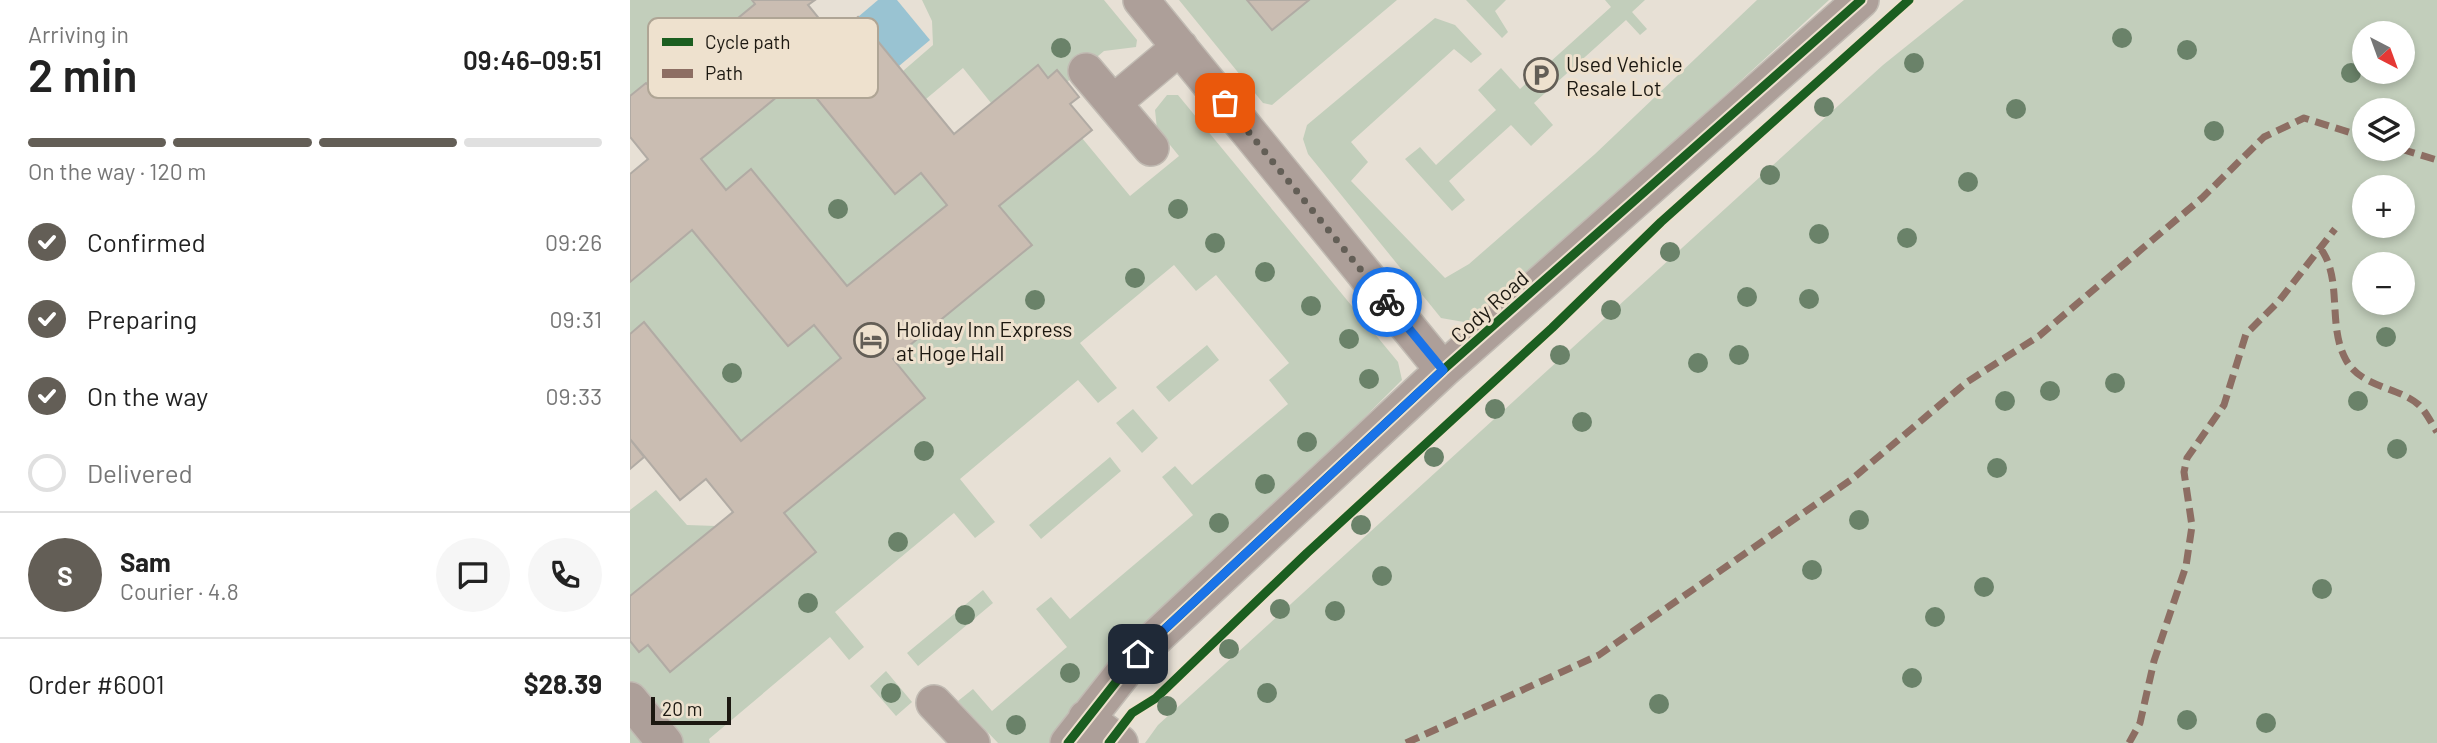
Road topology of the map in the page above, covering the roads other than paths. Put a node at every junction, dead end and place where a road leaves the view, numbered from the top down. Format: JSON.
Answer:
{"nodes":[{"id":1,"x":1141,"y":0,"type":"edge"},
{"id":2,"x":1861,"y":0,"type":"edge"},
{"id":3,"x":1180,"y":47,"type":"junction"},
{"id":4,"x":1086,"y":71,"type":"dead end"},
{"id":5,"x":1113,"y":103,"type":"junction"},
{"id":6,"x":1151,"y":148,"type":"dead end"},
{"id":7,"x":1443,"y":370,"type":"junction"},
{"id":8,"x":630,"y":700,"type":"edge"},
{"id":9,"x":934,"y":703,"type":"dead end"},
{"id":10,"x":1077,"y":730,"type":"edge"},
{"id":11,"x":665,"y":743,"type":"edge"},
{"id":12,"x":972,"y":743,"type":"edge"},
{"id":13,"x":1120,"y":743,"type":"edge"}],
"edges":[{"from":1,"to":3,"type":"street"},
{"from":2,"to":7,"type":"street","name":"Cody Road"},
{"from":3,"to":5,"type":"street"},
{"from":3,"to":7,"type":"street"},
{"from":4,"to":5,"type":"street"},
{"from":5,"to":6,"type":"street"},
{"from":7,"to":10,"type":"street","name":"Cody Road"},
{"from":8,"to":11,"type":"street"},
{"from":9,"to":12,"type":"street"},
{"from":10,"to":13,"type":"street"}]}
